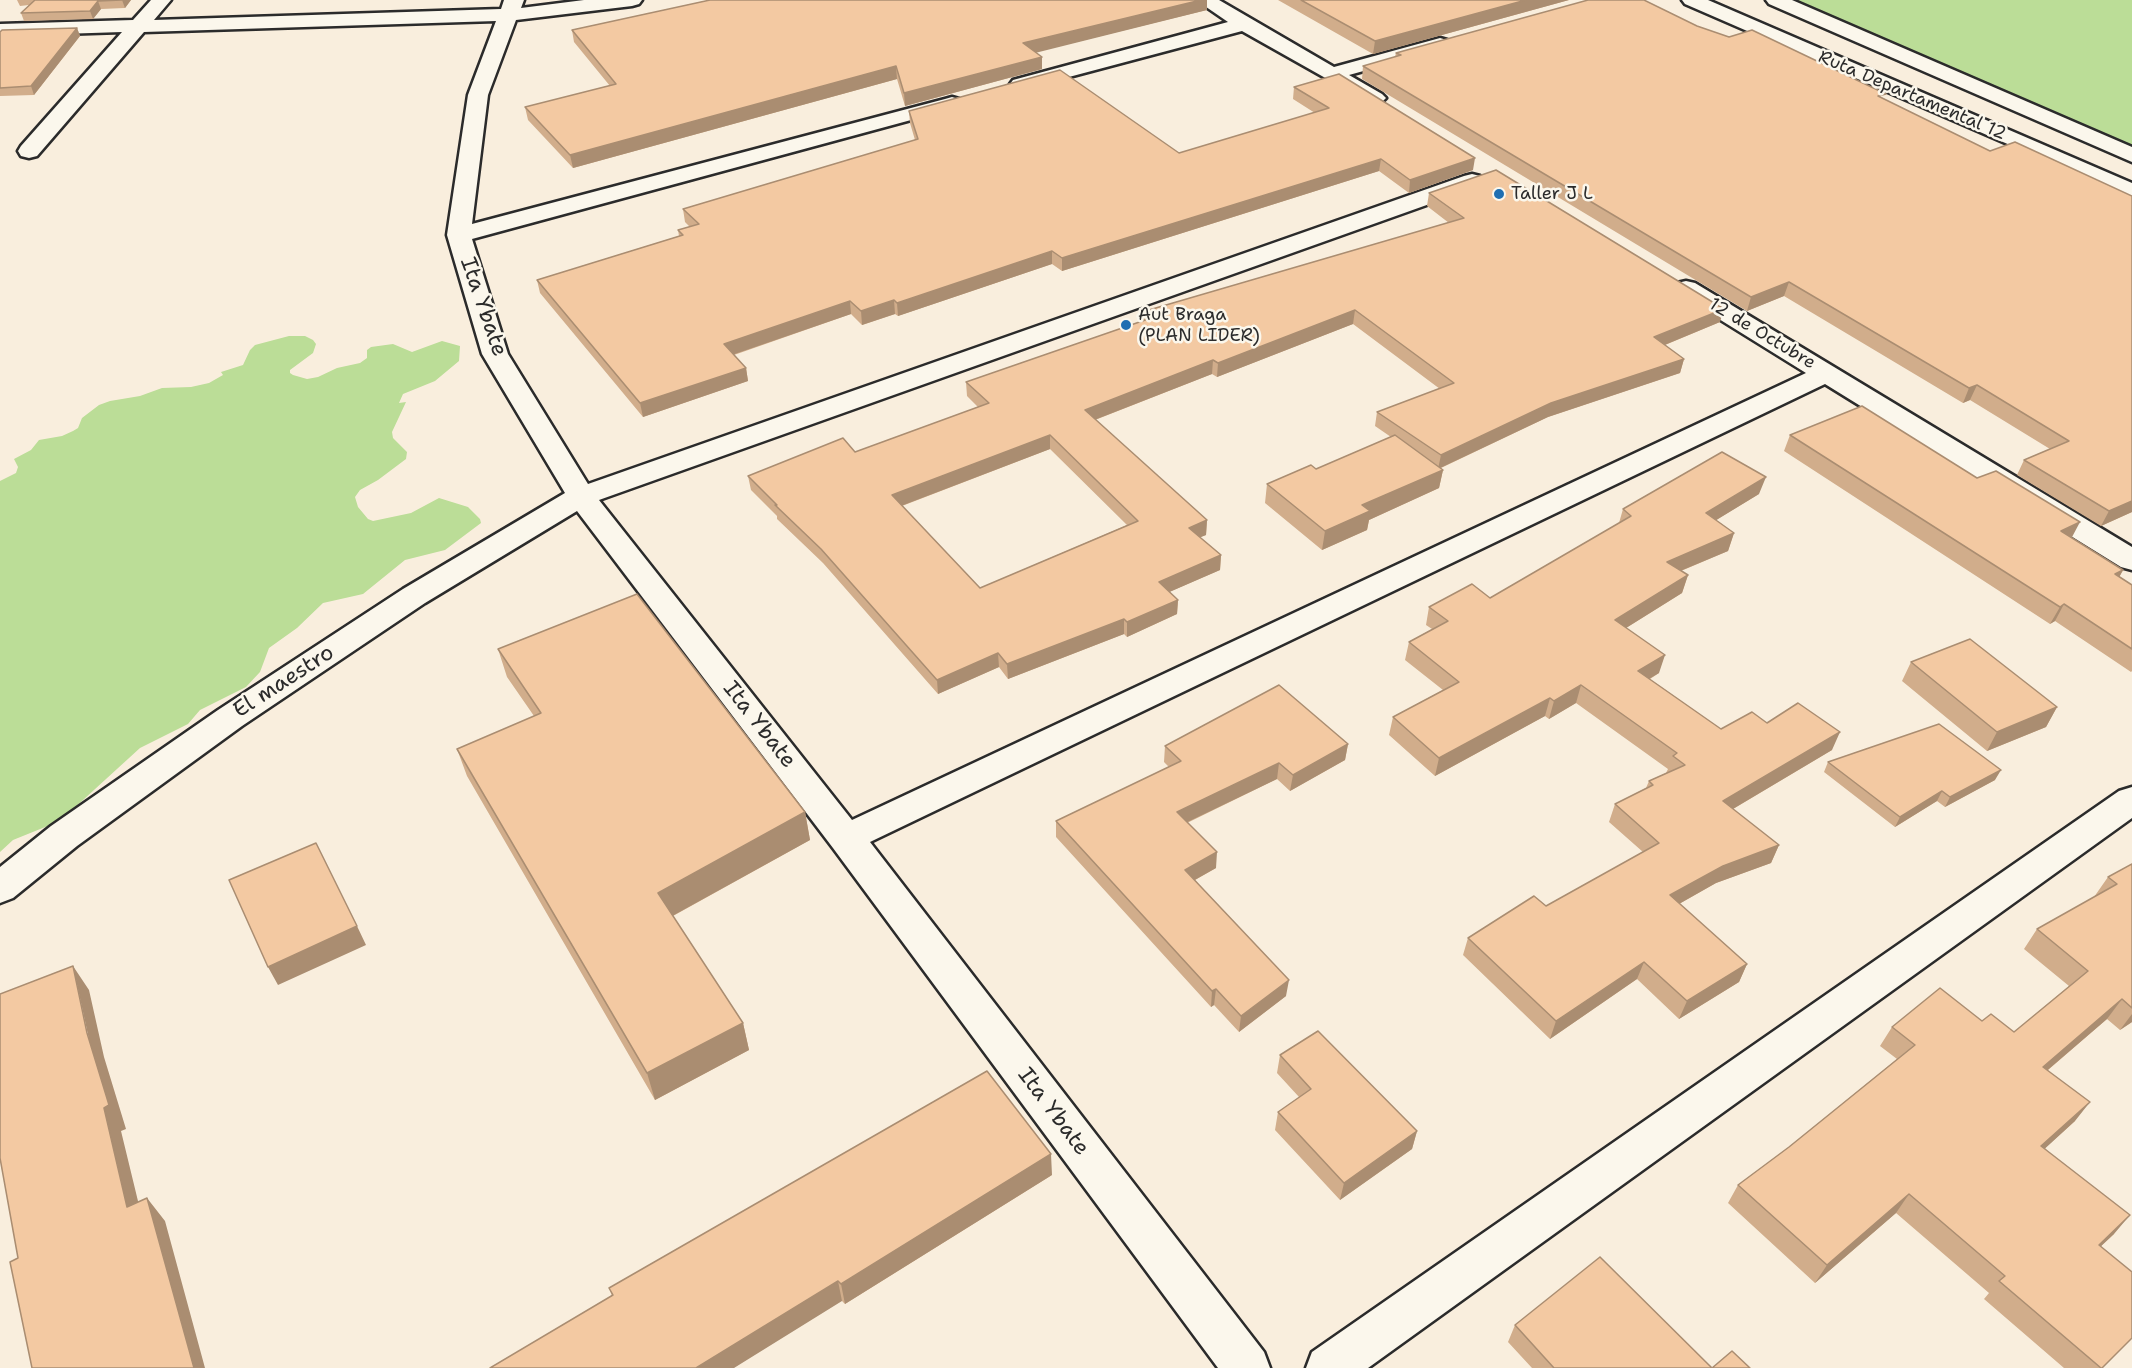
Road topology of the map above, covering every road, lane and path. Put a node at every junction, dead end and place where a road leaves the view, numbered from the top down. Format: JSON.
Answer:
{"nodes":[{"id":1,"x":161,"y":0,"type":"edge"},
{"id":2,"x":632,"y":0,"type":"edge"},
{"id":3,"x":1206,"y":0,"type":"edge"},
{"id":4,"x":1692,"y":0,"type":"edge"},
{"id":5,"x":1776,"y":0,"type":"edge"},
{"id":6,"x":511,"y":7,"type":"edge"},
{"id":7,"x":1244,"y":24,"type":"junction"},
{"id":8,"x":139,"y":25,"type":"junction"},
{"id":9,"x":0,"y":30,"type":"edge"},
{"id":10,"x":1461,"y":38,"type":"edge"},
{"id":11,"x":1334,"y":73,"type":"junction"},
{"id":12,"x":1001,"y":89,"type":"edge"},
{"id":13,"x":967,"y":99,"type":"edge"},
{"id":14,"x":1395,"y":110,"type":"edge"},
{"id":15,"x":29,"y":151,"type":"dead end"},
{"id":16,"x":2132,"y":155,"type":"edge"},
{"id":17,"x":1486,"y":166,"type":"dead end"},
{"id":18,"x":2132,"y":191,"type":"edge"},
{"id":19,"x":459,"y":235,"type":"junction"},
{"id":20,"x":1667,"y":276,"type":"edge"},
{"id":21,"x":1827,"y":374,"type":"junction"},
{"id":22,"x":581,"y":496,"type":"junction"},
{"id":23,"x":2132,"y":560,"type":"edge"},
{"id":24,"x":2132,"y":800,"type":"edge"},
{"id":25,"x":846,"y":838,"type":"junction"},
{"id":26,"x":0,"y":888,"type":"edge"},
{"id":27,"x":1247,"y":1368,"type":"edge"},
{"id":28,"x":1329,"y":1368,"type":"edge"}],
"edges":[{"from":1,"to":8,"type":"street"},
{"from":2,"to":6,"type":"street"},
{"from":3,"to":7,"type":"street"},
{"from":4,"to":18,"type":"street","name":"Ruta Departamental 12"},
{"from":5,"to":16,"type":"street","name":"Ruta Departamental 12"},
{"from":6,"to":8,"type":"street"},
{"from":6,"to":19,"type":"street","name":"Ita Ybate"},
{"from":7,"to":11,"type":"street"},
{"from":7,"to":12,"type":"street"},
{"from":8,"to":9,"type":"street"},
{"from":8,"to":15,"type":"street"},
{"from":10,"to":11,"type":"street"},
{"from":11,"to":14,"type":"street"},
{"from":13,"to":19,"type":"street"},
{"from":17,"to":22,"type":"street","name":"El maestro"},
{"from":19,"to":22,"type":"street","name":"Ita Ybate"},
{"from":20,"to":21,"type":"street","name":"12 de Octubre"},
{"from":21,"to":23,"type":"street","name":"12 de Octubre"},
{"from":21,"to":25,"type":"street"},
{"from":22,"to":25,"type":"street","name":"Ita Ybate"},
{"from":22,"to":26,"type":"street","name":"El maestro"},
{"from":24,"to":28,"type":"street"},
{"from":25,"to":27,"type":"street","name":"Ita Ybate"}]}
